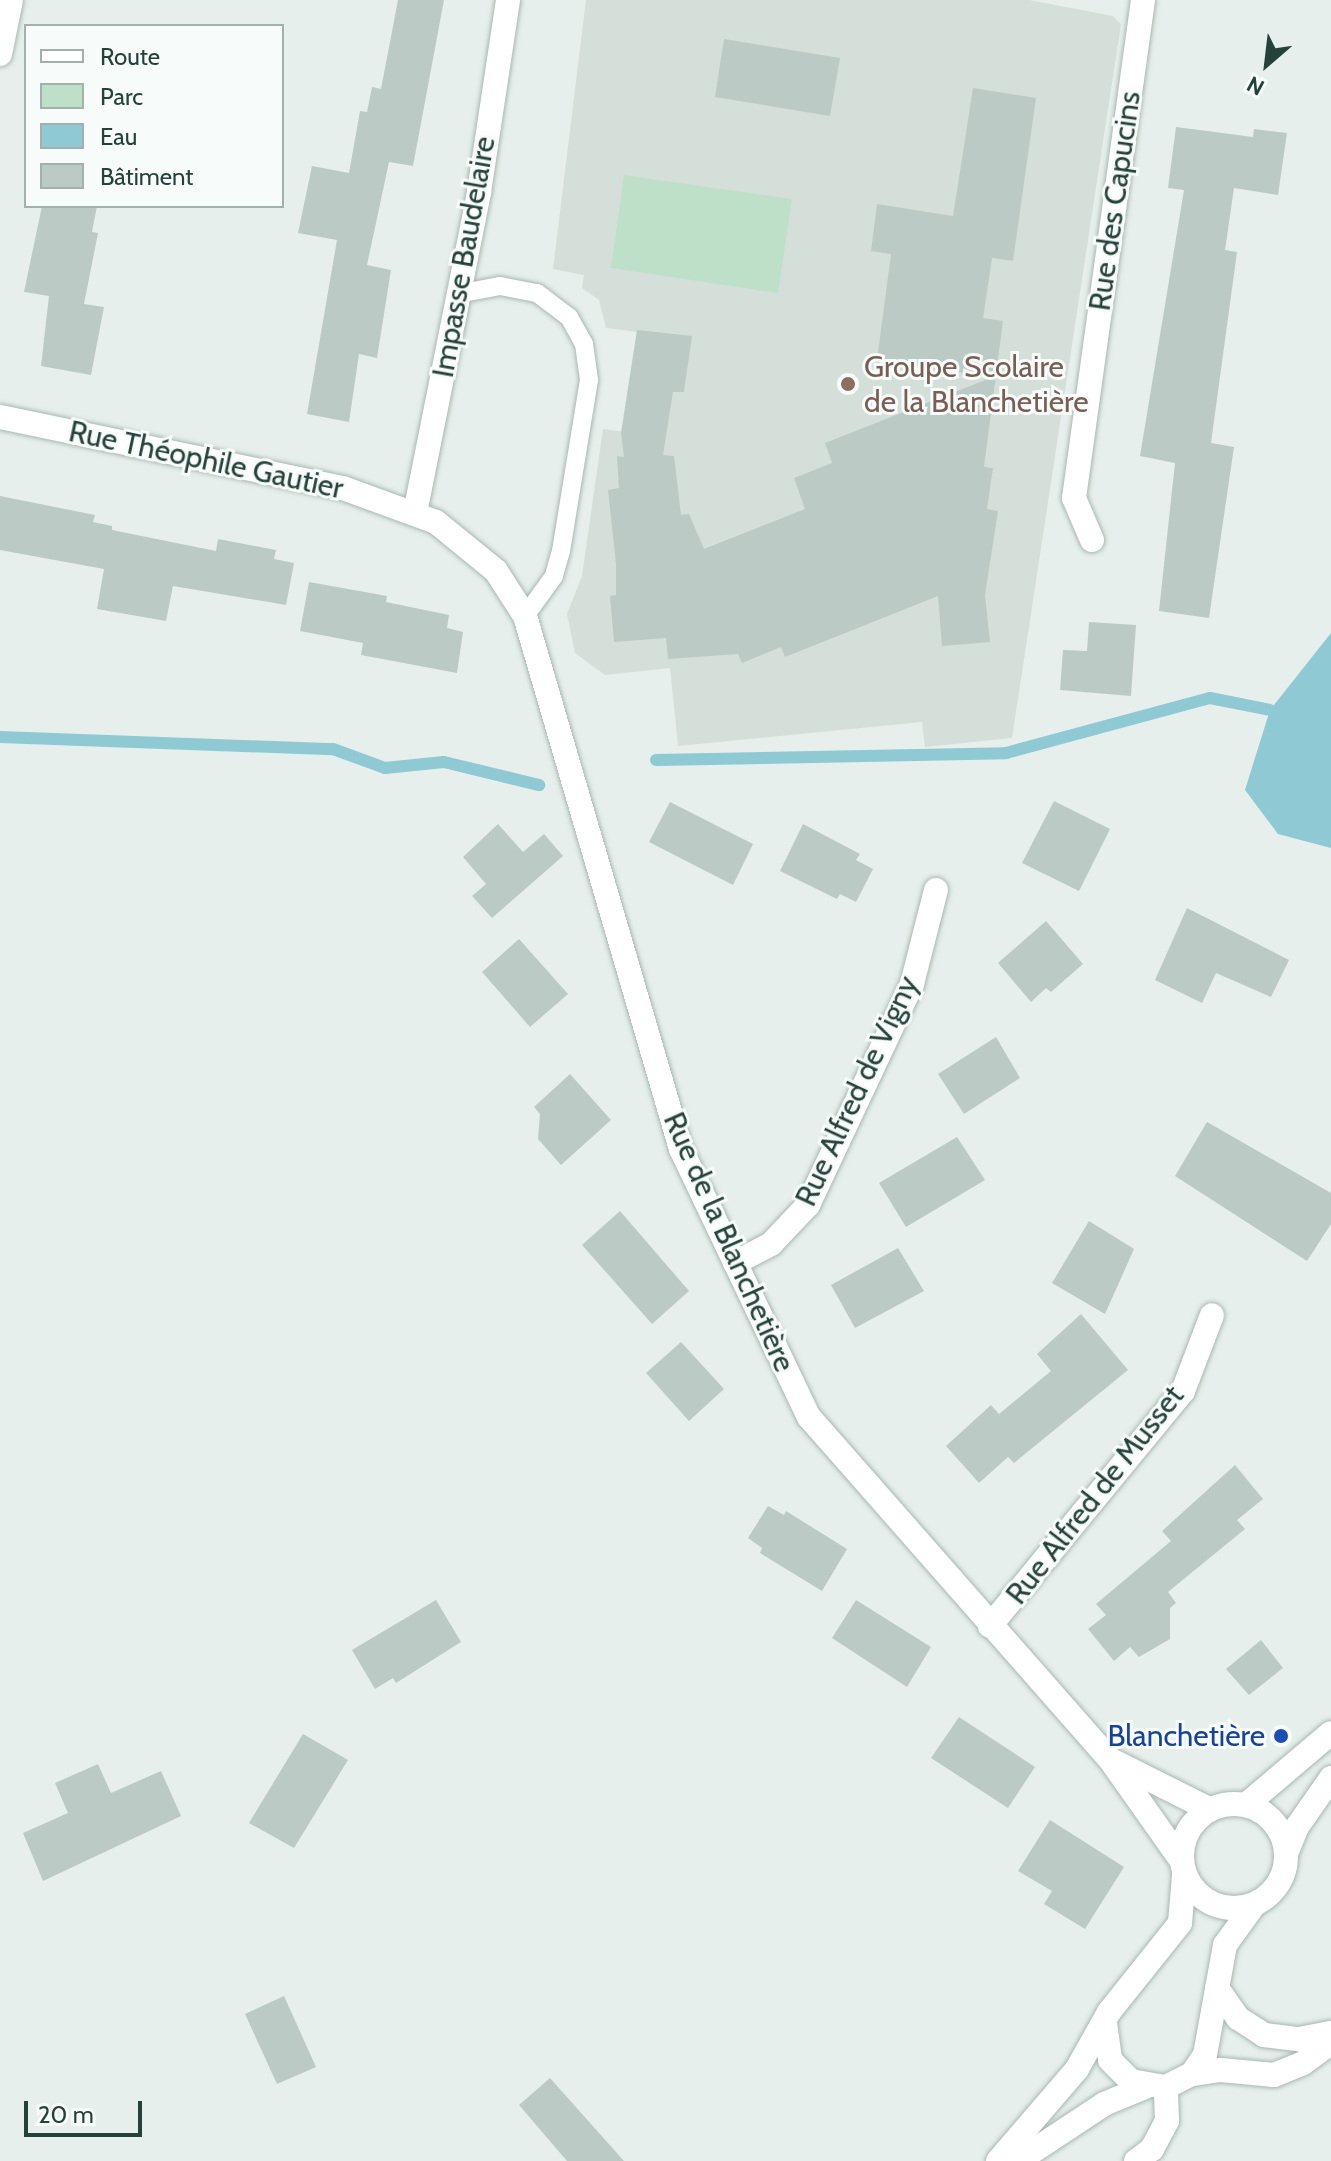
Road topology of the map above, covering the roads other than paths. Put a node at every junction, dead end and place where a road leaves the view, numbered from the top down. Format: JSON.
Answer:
{"nodes":[{"id":1,"x":11,"y":0,"type":"edge"},
{"id":2,"x":508,"y":0,"type":"edge"},
{"id":3,"x":1143,"y":0,"type":"edge"},
{"id":4,"x":0,"y":54,"type":"edge"},
{"id":5,"x":458,"y":294,"type":"junction"},
{"id":6,"x":0,"y":417,"type":"edge"},
{"id":7,"x":413,"y":512,"type":"junction"},
{"id":8,"x":1092,"y":540,"type":"dead end"},
{"id":9,"x":525,"y":616,"type":"junction"},
{"id":10,"x":936,"y":890,"type":"dead end"},
{"id":11,"x":735,"y":1263,"type":"junction"},
{"id":12,"x":1212,"y":1315,"type":"dead end"},
{"id":13,"x":990,"y":1626,"type":"junction"},
{"id":14,"x":1331,"y":1733,"type":"edge"},
{"id":15,"x":1109,"y":1758,"type":"junction"},
{"id":16,"x":1331,"y":1778,"type":"edge"},
{"id":17,"x":1246,"y":1805,"type":"junction"},
{"id":18,"x":1209,"y":1809,"type":"junction"},
{"id":19,"x":1286,"y":1854,"type":"junction"},
{"id":20,"x":1182,"y":1868,"type":"junction"},
{"id":21,"x":1254,"y":1905,"type":"junction"},
{"id":22,"x":1217,"y":1988,"type":"junction"},
{"id":23,"x":1105,"y":2023,"type":"junction"},
{"id":24,"x":1331,"y":2033,"type":"edge"},
{"id":25,"x":1331,"y":2043,"type":"edge"},
{"id":26,"x":1192,"y":2074,"type":"junction"},
{"id":27,"x":1156,"y":2087,"type":"junction"},
{"id":28,"x":998,"y":2161,"type":"edge"},
{"id":29,"x":1018,"y":2161,"type":"edge"},
{"id":30,"x":1136,"y":2161,"type":"edge"}],
"edges":[{"from":1,"to":4,"type":"street"},
{"from":2,"to":5,"type":"street","name":"Impasse Baudelaire"},
{"from":3,"to":8,"type":"street","name":"Rue des Capucins"},
{"from":5,"to":7,"type":"street","name":"Impasse Baudelaire"},
{"from":5,"to":9,"type":"lane"},
{"from":6,"to":7,"type":"street","name":"Rue Théophile Gautier"},
{"from":7,"to":9,"type":"street","name":"Rue de la Blanchetière"},
{"from":9,"to":11,"type":"street","name":"Rue de la Blanchetière"},
{"from":10,"to":11,"type":"street","name":"Rue Alfred de Vigny"},
{"from":11,"to":13,"type":"street","name":"Rue de la Blanchetière"},
{"from":12,"to":13,"type":"street","name":"Rue Alfred de Musset"},
{"from":13,"to":15,"type":"street","name":"Rue de la Blanchetière"},
{"from":14,"to":17,"type":"street"},
{"from":15,"to":18,"type":"street"},
{"from":15,"to":20,"type":"street","name":"Rue de la Blanchetière"},
{"from":16,"to":19,"type":"street"},
{"from":17,"to":18,"type":"street"},
{"from":17,"to":19,"type":"street"},
{"from":18,"to":20,"type":"street"},
{"from":19,"to":21,"type":"street"},
{"from":20,"to":21,"type":"street"},
{"from":20,"to":23,"type":"street"},
{"from":21,"to":22,"type":"street"},
{"from":22,"to":24,"type":"street"},
{"from":22,"to":26,"type":"street"},
{"from":23,"to":27,"type":"street"},
{"from":23,"to":28,"type":"street"},
{"from":25,"to":26,"type":"street"},
{"from":26,"to":27,"type":"street"},
{"from":27,"to":29,"type":"street"},
{"from":27,"to":30,"type":"street"}]}
